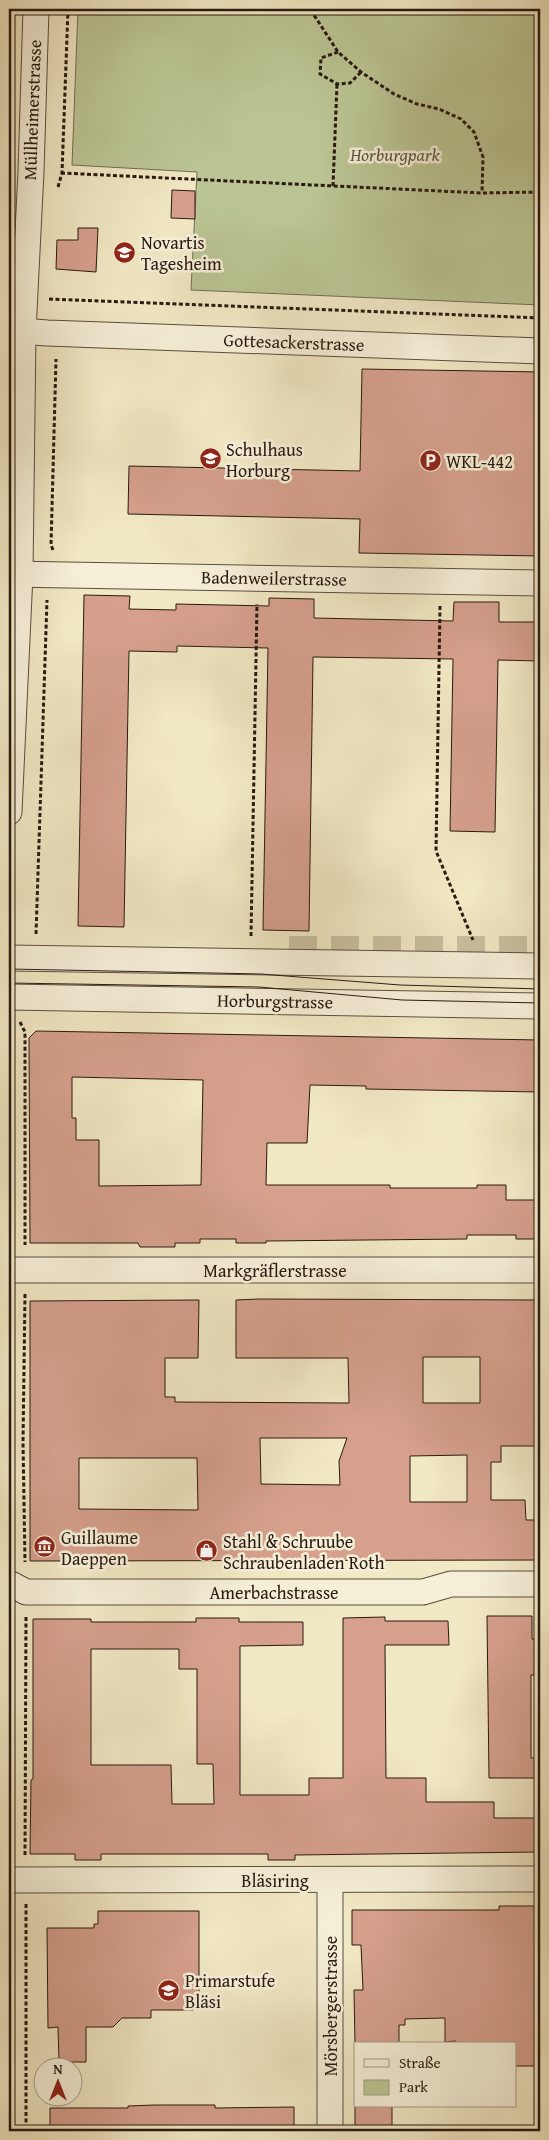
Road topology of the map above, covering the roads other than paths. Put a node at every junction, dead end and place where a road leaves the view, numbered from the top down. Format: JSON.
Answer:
{"nodes":[{"id":1,"x":36,"y":9,"type":"edge"},
{"id":2,"x":26,"y":331,"type":"edge"},
{"id":3,"x":540,"y":351,"type":"edge"},
{"id":4,"x":14,"y":574,"type":"edge"},
{"id":5,"x":540,"y":583,"type":"edge"},
{"id":6,"x":9,"y":812,"type":"edge"},
{"id":7,"x":9,"y":958,"type":"edge"},
{"id":8,"x":540,"y":966,"type":"edge"},
{"id":9,"x":9,"y":997,"type":"edge"},
{"id":10,"x":540,"y":1006,"type":"edge"},
{"id":11,"x":16,"y":1270,"type":"edge"},
{"id":12,"x":540,"y":1270,"type":"edge"},
{"id":13,"x":540,"y":1584,"type":"edge"},
{"id":14,"x":17,"y":1588,"type":"edge"},
{"id":15,"x":17,"y":1880,"type":"edge"},
{"id":16,"x":330,"y":1880,"type":"junction"},
{"id":17,"x":540,"y":1880,"type":"edge"},
{"id":18,"x":330,"y":2131,"type":"edge"}],
"edges":[{"from":1,"to":2,"type":"street","name":"Müllheimerstrasse"},
{"from":2,"to":3,"type":"street","name":"Gottesackerstrasse"},
{"from":2,"to":4,"type":"street","name":"Müllheimerstrasse"},
{"from":4,"to":5,"type":"street","name":"Badenweilerstrasse"},
{"from":4,"to":6,"type":"street","name":"Müllheimerstrasse"},
{"from":7,"to":8,"type":"street"},
{"from":9,"to":10,"type":"street","name":"Horburgstrasse"},
{"from":11,"to":12,"type":"street","name":"Markgräflerstrasse"},
{"from":13,"to":14,"type":"street","name":"Amerbachstrasse"},
{"from":15,"to":16,"type":"street","name":"Bläsiring"},
{"from":16,"to":17,"type":"street","name":"Bläsiring"},
{"from":16,"to":18,"type":"street","name":"Mörsbergerstrasse"}]}
